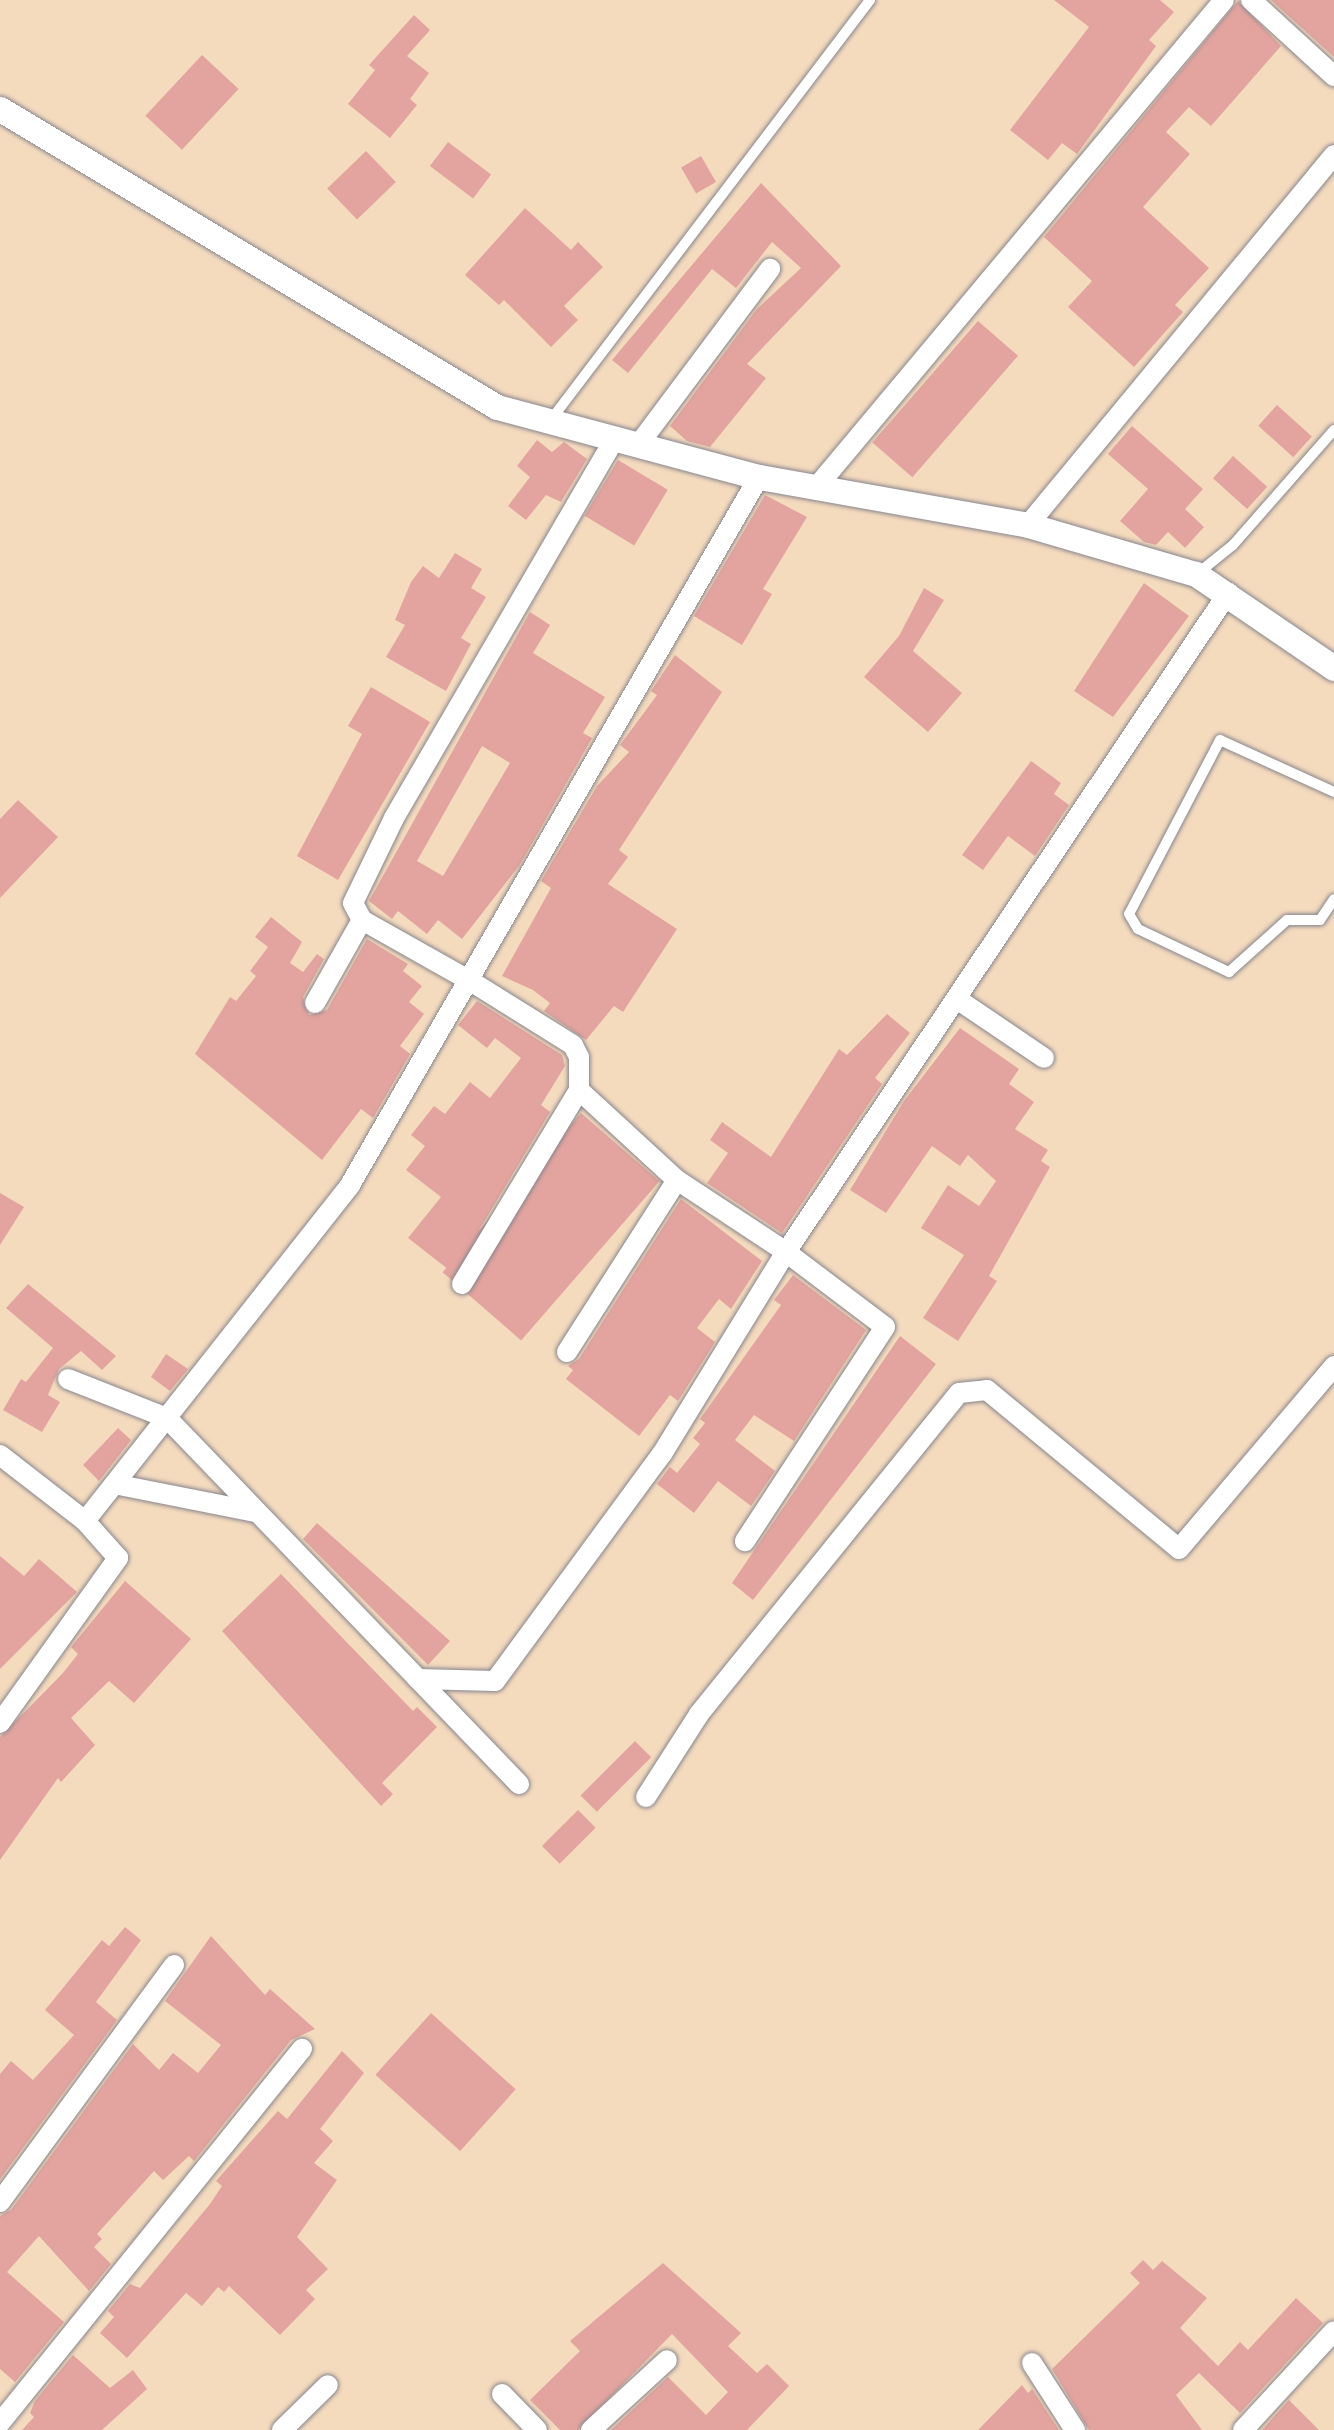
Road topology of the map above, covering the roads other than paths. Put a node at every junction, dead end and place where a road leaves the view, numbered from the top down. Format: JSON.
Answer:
{"nodes":[{"id":1,"x":870,"y":0,"type":"edge"},
{"id":2,"x":1224,"y":0,"type":"edge"},
{"id":3,"x":1251,"y":0,"type":"edge"},
{"id":4,"x":1334,"y":76,"type":"edge"},
{"id":5,"x":0,"y":110,"type":"edge"},
{"id":6,"x":1334,"y":156,"type":"edge"},
{"id":7,"x":770,"y":269,"type":"dead end"},
{"id":8,"x":549,"y":422,"type":"junction"},
{"id":9,"x":1334,"y":430,"type":"edge"},
{"id":10,"x":613,"y":441,"type":"junction"},
{"id":11,"x":639,"y":444,"type":"junction"},
{"id":12,"x":759,"y":477,"type":"junction"},
{"id":13,"x":815,"y":489,"type":"junction"},
{"id":14,"x":1028,"y":525,"type":"junction"},
{"id":15,"x":1196,"y":574,"type":"junction"},
{"id":16,"x":1228,"y":594,"type":"junction"},
{"id":17,"x":1334,"y":668,"type":"edge"},
{"id":18,"x":1334,"y":792,"type":"edge"},
{"id":19,"x":1334,"y":899,"type":"edge"},
{"id":20,"x":362,"y":920,"type":"junction"},
{"id":21,"x":472,"y":982,"type":"junction"},
{"id":22,"x":957,"y":999,"type":"junction"},
{"id":23,"x":316,"y":1002,"type":"dead end"},
{"id":24,"x":1044,"y":1058,"type":"dead end"},
{"id":25,"x":578,"y":1090,"type":"junction"},
{"id":26,"x":677,"y":1180,"type":"junction"},
{"id":27,"x":786,"y":1252,"type":"junction"},
{"id":28,"x":462,"y":1284,"type":"dead end"},
{"id":29,"x":566,"y":1352,"type":"dead end"},
{"id":30,"x":1334,"y":1366,"type":"edge"},
{"id":31,"x":68,"y":1379,"type":"dead end"},
{"id":32,"x":167,"y":1418,"type":"junction"},
{"id":33,"x":0,"y":1455,"type":"edge"},
{"id":34,"x":114,"y":1484,"type":"junction"},
{"id":35,"x":258,"y":1513,"type":"junction"},
{"id":36,"x":85,"y":1522,"type":"junction"},
{"id":37,"x":745,"y":1541,"type":"dead end"},
{"id":38,"x":418,"y":1679,"type":"junction"},
{"id":39,"x":0,"y":1723,"type":"edge"},
{"id":40,"x":519,"y":1784,"type":"dead end"},
{"id":41,"x":646,"y":1797,"type":"dead end"},
{"id":42,"x":174,"y":1966,"type":"dead end"},
{"id":43,"x":302,"y":2049,"type":"dead end"},
{"id":44,"x":0,"y":2202,"type":"edge"},
{"id":45,"x":1334,"y":2331,"type":"edge"},
{"id":46,"x":667,"y":2360,"type":"dead end"},
{"id":47,"x":1032,"y":2364,"type":"dead end"},
{"id":48,"x":328,"y":2385,"type":"dead end"},
{"id":49,"x":502,"y":2394,"type":"dead end"},
{"id":50,"x":0,"y":2423,"type":"edge"},
{"id":51,"x":282,"y":2430,"type":"edge"},
{"id":52,"x":537,"y":2430,"type":"edge"},
{"id":53,"x":591,"y":2430,"type":"edge"},
{"id":54,"x":1076,"y":2430,"type":"edge"},
{"id":55,"x":1243,"y":2430,"type":"edge"}],
"edges":[{"from":1,"to":8,"type":"lane"},
{"from":2,"to":13,"type":"street"},
{"from":3,"to":4,"type":"street"},
{"from":5,"to":8,"type":"street"},
{"from":6,"to":14,"type":"street"},
{"from":7,"to":11,"type":"street"},
{"from":8,"to":10,"type":"street"},
{"from":9,"to":15,"type":"lane"},
{"from":10,"to":11,"type":"street"},
{"from":10,"to":20,"type":"street"},
{"from":11,"to":12,"type":"street"},
{"from":12,"to":13,"type":"street"},
{"from":12,"to":21,"type":"street"},
{"from":13,"to":14,"type":"street"},
{"from":14,"to":15,"type":"street"},
{"from":15,"to":16,"type":"street"},
{"from":16,"to":17,"type":"street"},
{"from":16,"to":22,"type":"street"},
{"from":18,"to":19,"type":"lane"},
{"from":20,"to":21,"type":"street"},
{"from":20,"to":23,"type":"street"},
{"from":21,"to":25,"type":"street"},
{"from":21,"to":32,"type":"street"},
{"from":22,"to":24,"type":"street"},
{"from":22,"to":27,"type":"street"},
{"from":25,"to":26,"type":"street"},
{"from":25,"to":28,"type":"street"},
{"from":26,"to":27,"type":"street"},
{"from":26,"to":29,"type":"street"},
{"from":27,"to":37,"type":"street"},
{"from":27,"to":38,"type":"street"},
{"from":30,"to":41,"type":"street"},
{"from":31,"to":32,"type":"street"},
{"from":32,"to":34,"type":"street"},
{"from":32,"to":35,"type":"street"},
{"from":33,"to":36,"type":"street"},
{"from":34,"to":35,"type":"street"},
{"from":34,"to":36,"type":"street"},
{"from":35,"to":38,"type":"street"},
{"from":36,"to":39,"type":"street"},
{"from":38,"to":40,"type":"street"},
{"from":42,"to":44,"type":"street"},
{"from":43,"to":50,"type":"street"},
{"from":45,"to":55,"type":"street"},
{"from":46,"to":53,"type":"street"},
{"from":47,"to":54,"type":"street"},
{"from":48,"to":51,"type":"street"},
{"from":49,"to":52,"type":"street"}]}
